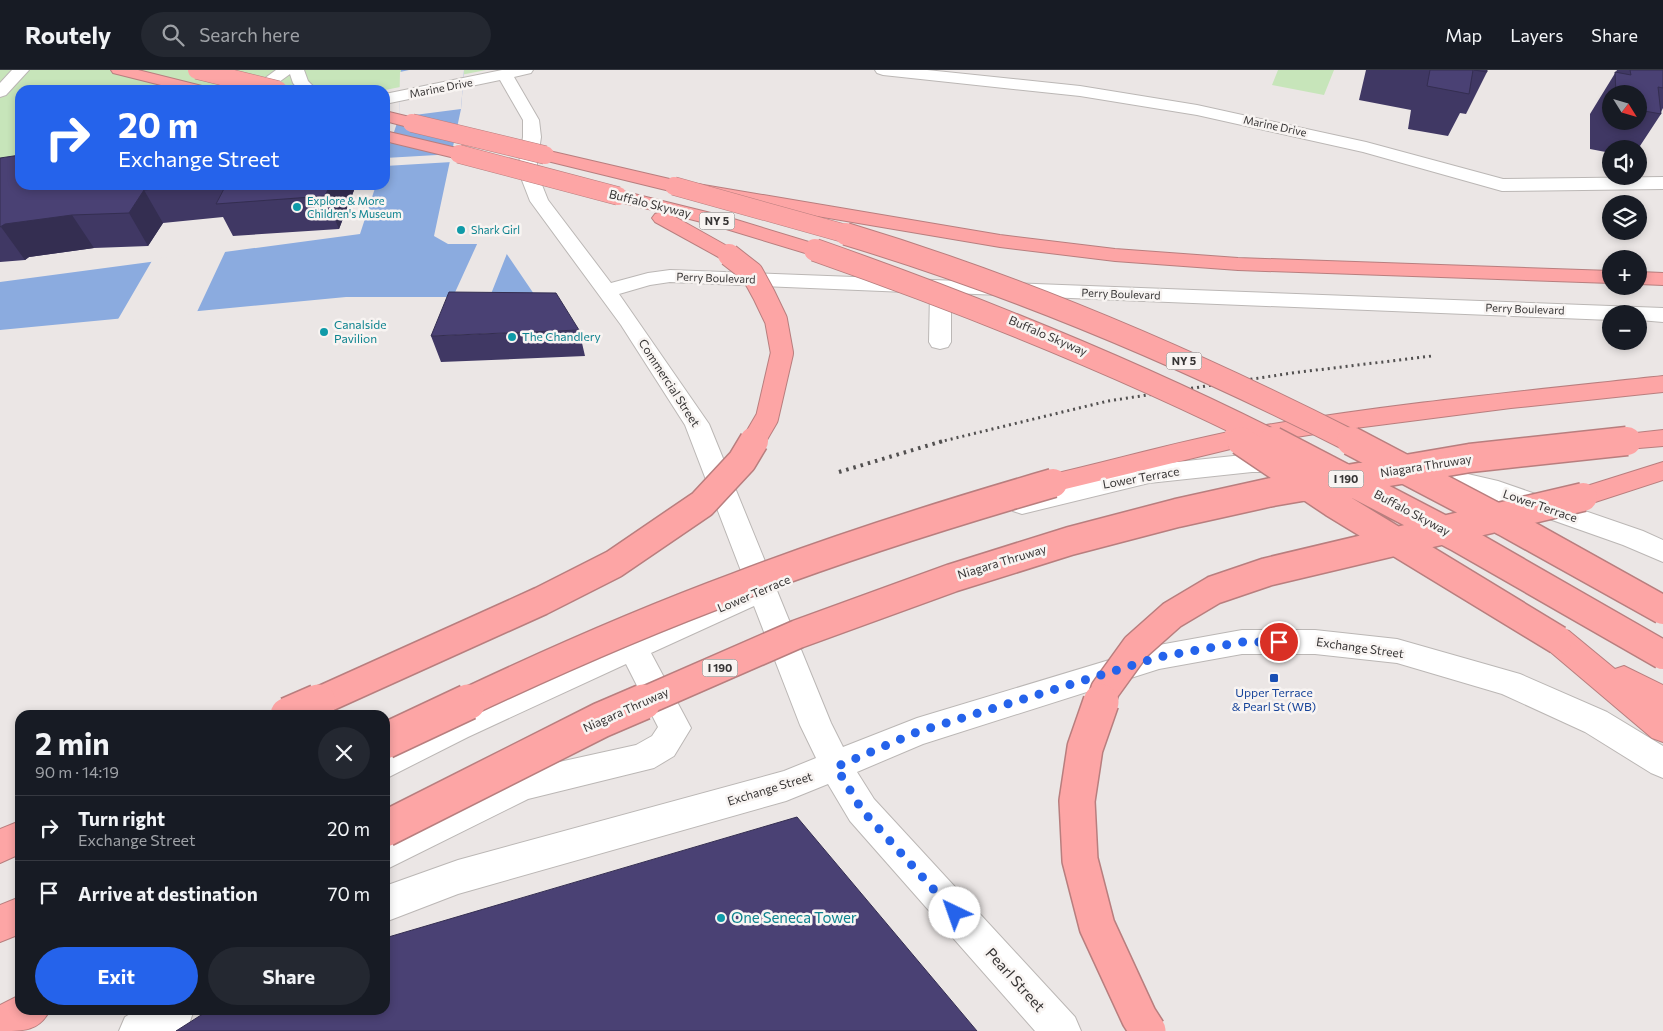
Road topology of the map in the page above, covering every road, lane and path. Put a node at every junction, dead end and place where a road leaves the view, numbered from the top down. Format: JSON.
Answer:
{"nodes":[{"id":1,"x":21,"y":70,"type":"edge"},
{"id":2,"x":119,"y":70,"type":"edge"},
{"id":3,"x":197,"y":70,"type":"edge"},
{"id":4,"x":286,"y":70,"type":"edge"},
{"id":5,"x":296,"y":70,"type":"edge"},
{"id":6,"x":525,"y":70,"type":"edge"},
{"id":7,"x":883,"y":70,"type":"edge"},
{"id":8,"x":509,"y":73,"type":"edge"},
{"id":9,"x":180,"y":85,"type":"edge"},
{"id":10,"x":258,"y":85,"type":"edge"},
{"id":11,"x":264,"y":85,"type":"edge"},
{"id":12,"x":303,"y":85,"type":"edge"},
{"id":13,"x":0,"y":92,"type":"edge"},
{"id":14,"x":390,"y":99,"type":"edge"},
{"id":15,"x":390,"y":117,"type":"edge"},
{"id":16,"x":390,"y":137,"type":"edge"},
{"id":17,"x":1663,"y":183,"type":"edge"},
{"id":18,"x":674,"y":186,"type":"junction"},
{"id":19,"x":618,"y":196,"type":"junction"},
{"id":20,"x":1602,"y":277,"type":"edge"},
{"id":21,"x":1647,"y":278,"type":"edge"},
{"id":22,"x":1663,"y":279,"type":"edge"},
{"id":23,"x":941,"y":287,"type":"junction"},
{"id":24,"x":607,"y":291,"type":"junction"},
{"id":25,"x":1602,"y":313,"type":"edge"},
{"id":26,"x":1647,"y":314,"type":"edge"},
{"id":27,"x":1663,"y":315,"type":"edge"},
{"id":28,"x":940,"y":342,"type":"dead end"},
{"id":29,"x":1146,"y":378,"type":"junction"},
{"id":30,"x":1663,"y":384,"type":"edge"},
{"id":31,"x":1663,"y":438,"type":"edge"},
{"id":32,"x":1663,"y":471,"type":"edge"},
{"id":33,"x":1663,"y":552,"type":"edge"},
{"id":34,"x":764,"y":589,"type":"junction"},
{"id":35,"x":1663,"y":610,"type":"edge"},
{"id":36,"x":1558,"y":640,"type":"junction"},
{"id":37,"x":633,"y":648,"type":"junction"},
{"id":38,"x":1663,"y":655,"type":"edge"},
{"id":39,"x":1663,"y":701,"type":"edge"},
{"id":40,"x":299,"y":710,"type":"edge"},
{"id":41,"x":1663,"y":728,"type":"edge"},
{"id":42,"x":390,"y":739,"type":"edge"},
{"id":43,"x":390,"y":761,"type":"edge"},
{"id":44,"x":1663,"y":762,"type":"edge"},
{"id":45,"x":836,"y":767,"type":"junction"},
{"id":46,"x":390,"y":826,"type":"edge"},
{"id":47,"x":15,"y":839,"type":"edge"},
{"id":48,"x":0,"y":846,"type":"edge"},
{"id":49,"x":390,"y":851,"type":"edge"},
{"id":50,"x":390,"y":902,"type":"edge"},
{"id":51,"x":15,"y":917,"type":"edge"},
{"id":52,"x":0,"y":924,"type":"edge"},
{"id":53,"x":21,"y":1015,"type":"edge"},
{"id":54,"x":166,"y":1015,"type":"edge"},
{"id":55,"x":0,"y":1026,"type":"edge"},
{"id":56,"x":139,"y":1031,"type":"edge"},
{"id":57,"x":1061,"y":1031,"type":"edge"},
{"id":58,"x":1148,"y":1031,"type":"edge"}],
"edges":[{"from":1,"to":13,"type":"street"},
{"from":2,"to":9,"type":"highway"},
{"from":3,"to":10,"type":"highway","bridge":true},
{"from":4,"to":11,"type":"street"},
{"from":5,"to":12,"type":"street"},
{"from":6,"to":8,"type":"street","name":"Marine Drive"},
{"from":7,"to":17,"type":"street","name":"Marine Drive"},
{"from":8,"to":14,"type":"street","name":"Marine Drive"},
{"from":8,"to":24,"type":"street","name":"Commercial Street"},
{"from":15,"to":18,"type":"highway","name":"Buffalo Skyway","number":"NY 5","bridge":true},
{"from":16,"to":19,"type":"highway","name":"Buffalo Skyway","number":"NY 5","bridge":true},
{"from":18,"to":20,"type":"highway","bridge":true},
{"from":18,"to":35,"type":"highway","name":"Buffalo Skyway","number":"NY 5","bridge":true},
{"from":19,"to":29,"type":"highway","name":"Buffalo Skyway","number":"NY 5","bridge":true},
{"from":19,"to":40,"type":"highway","bridge":true},
{"from":21,"to":22,"type":"highway"},
{"from":23,"to":24,"type":"street","name":"Perry Boulevard"},
{"from":23,"to":25,"type":"street","name":"Perry Boulevard"},
{"from":23,"to":28,"type":"street"},
{"from":24,"to":34,"type":"street","name":"Commercial Street"},
{"from":26,"to":27,"type":"street","name":"Perry Boulevard"},
{"from":29,"to":36,"type":"highway","bridge":true},
{"from":29,"to":38,"type":"highway","name":"Buffalo Skyway","number":"NY 5","bridge":true},
{"from":30,"to":42,"type":"highway","bridge":true},
{"from":31,"to":46,"type":"highway","name":"Niagara Thruway","number":"I 190","bridge":true},
{"from":32,"to":58,"type":"highway","bridge":true},
{"from":33,"to":34,"type":"street","name":"Lower Terrace"},
{"from":34,"to":37,"type":"street","name":"Lower Terrace"},
{"from":34,"to":45,"type":"street","name":"Commercial Street"},
{"from":36,"to":39,"type":"highway"},
{"from":36,"to":41,"type":"highway"},
{"from":37,"to":43,"type":"street","name":"Lower Terrace"},
{"from":37,"to":49,"type":"street"},
{"from":44,"to":45,"type":"street","name":"Exchange Street"},
{"from":45,"to":50,"type":"street","name":"Exchange Street"},
{"from":45,"to":57,"type":"street","name":"Pearl Street"},
{"from":47,"to":48,"type":"highway"},
{"from":51,"to":52,"type":"highway"},
{"from":53,"to":55,"type":"highway"},
{"from":54,"to":56,"type":"street"}]}
